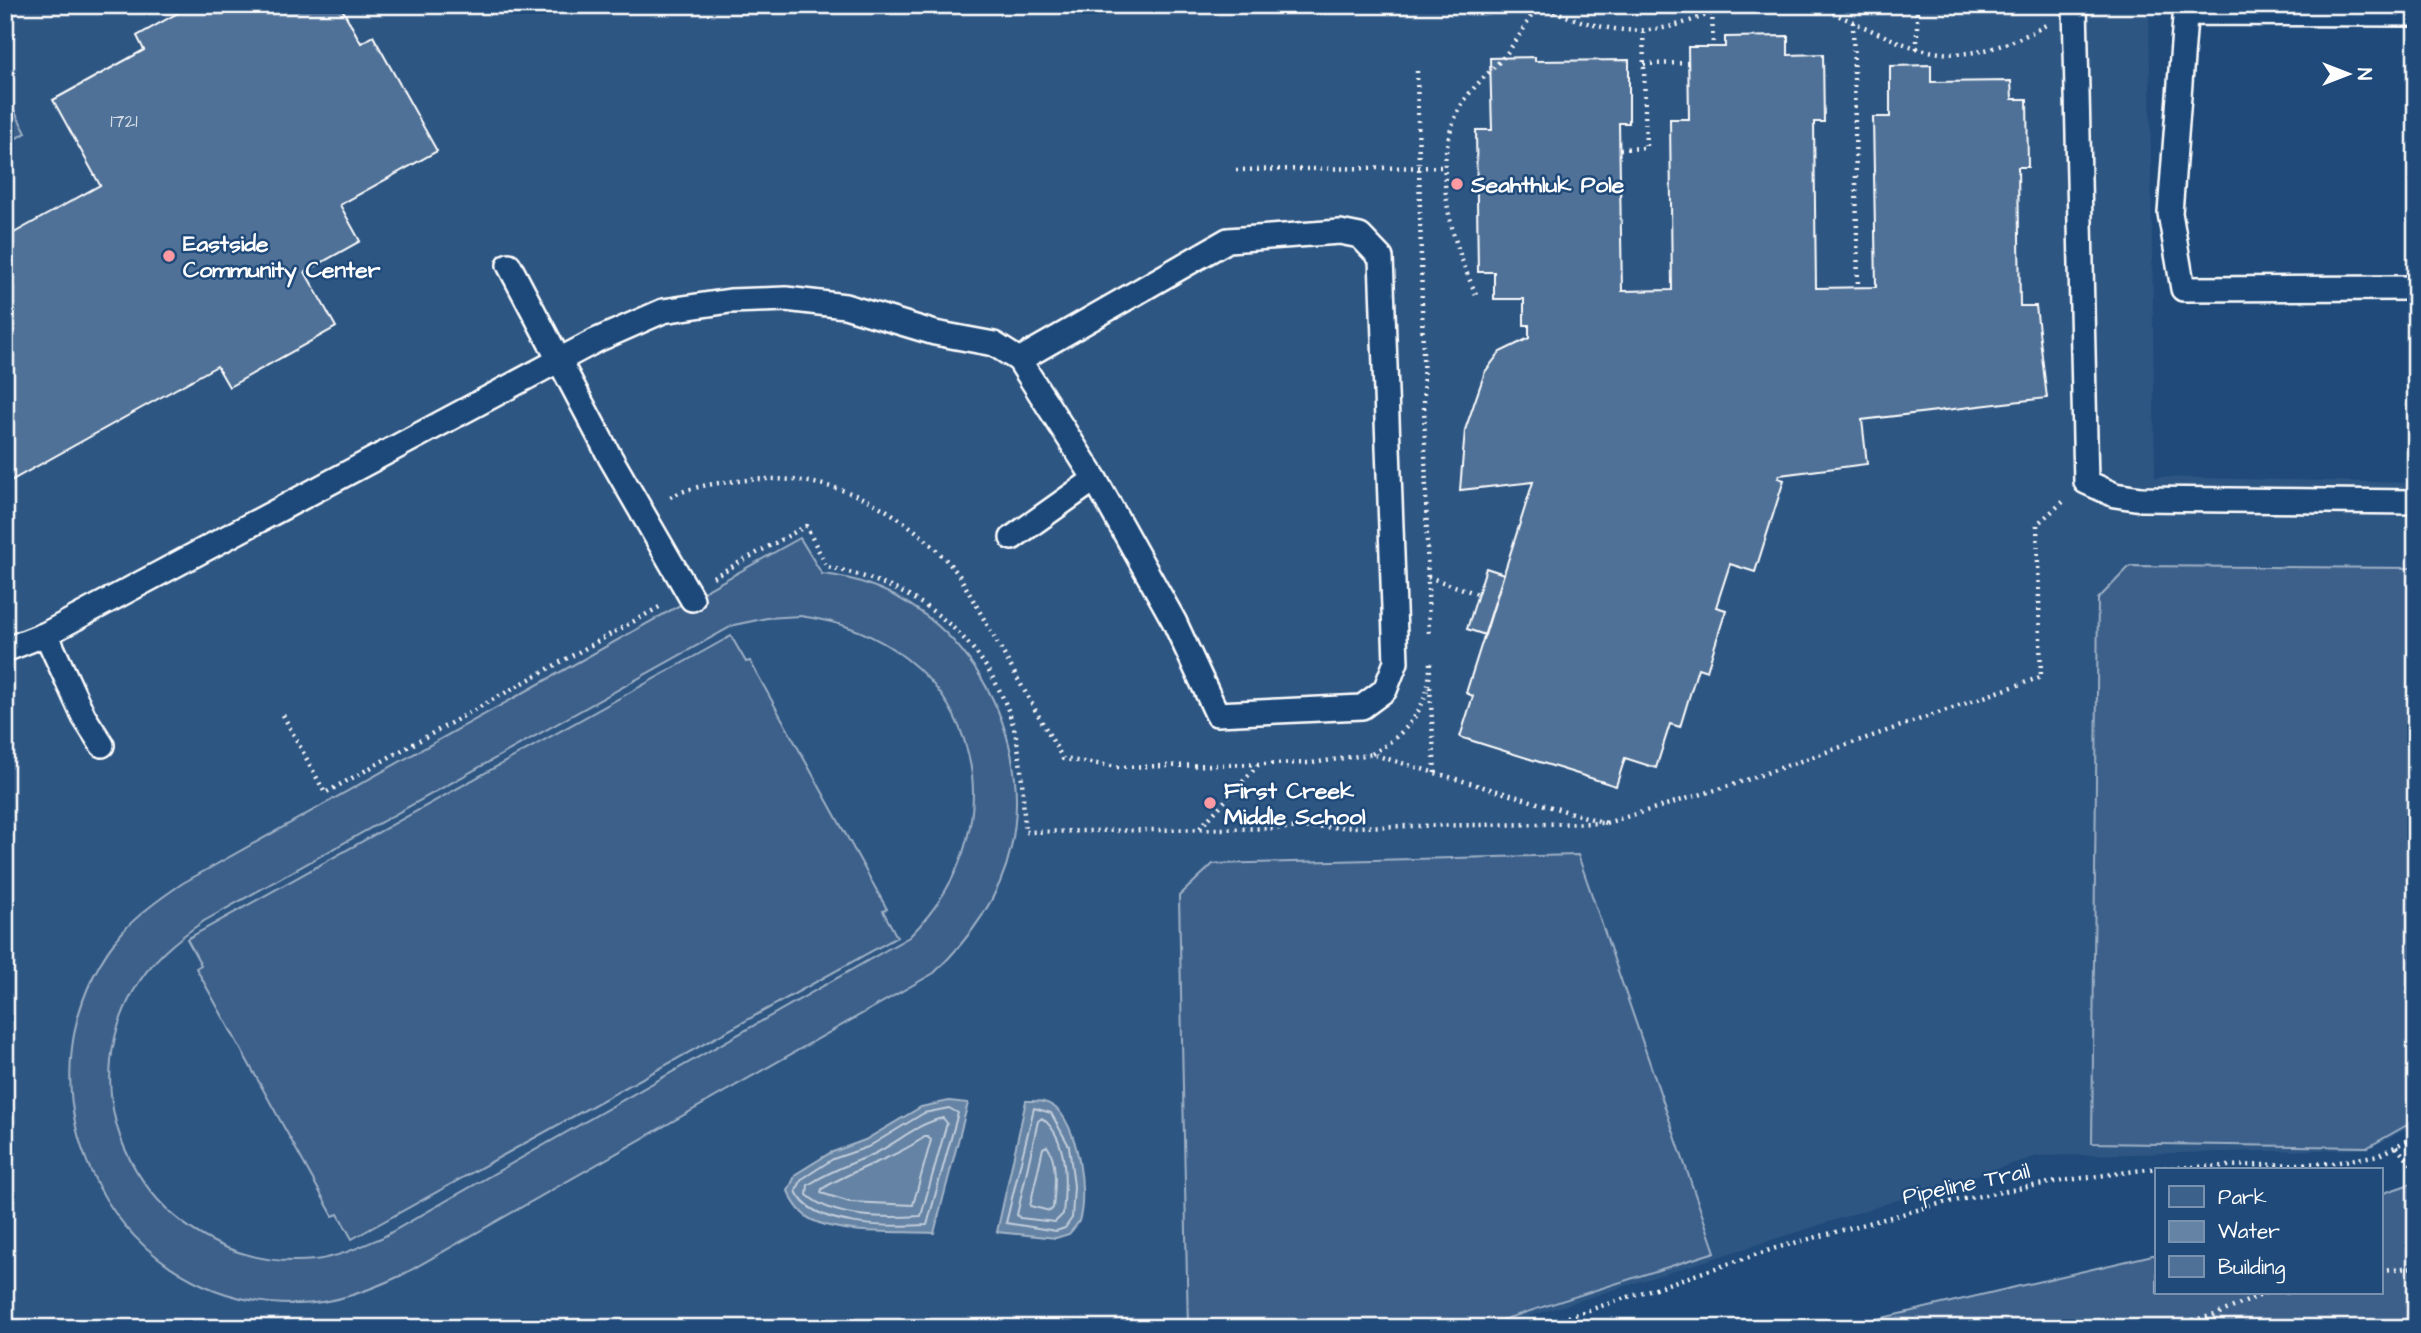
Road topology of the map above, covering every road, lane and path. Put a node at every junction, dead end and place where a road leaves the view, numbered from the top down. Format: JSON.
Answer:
{"nodes":[{"id":1,"x":1539,"y":5,"type":"edge"},
{"id":2,"x":1741,"y":5,"type":"edge"},
{"id":3,"x":1813,"y":5,"type":"edge"},
{"id":4,"x":1917,"y":5,"type":"edge"},
{"id":5,"x":2075,"y":5,"type":"edge"},
{"id":6,"x":1712,"y":8,"type":"edge"},
{"id":7,"x":2186,"y":9,"type":"edge"},
{"id":8,"x":2416,"y":14,"type":"edge"},
{"id":9,"x":1853,"y":22,"type":"junction"},
{"id":10,"x":2047,"y":24,"type":"dead end"},
{"id":11,"x":1643,"y":29,"type":"junction"},
{"id":12,"x":1713,"y":47,"type":"dead end"},
{"id":13,"x":1917,"y":49,"type":"junction"},
{"id":14,"x":1688,"y":63,"type":"dead end"},
{"id":15,"x":1644,"y":64,"type":"junction"},
{"id":16,"x":1417,"y":71,"type":"dead end"},
{"id":17,"x":1620,"y":149,"type":"dead end"},
{"id":18,"x":1444,"y":167,"type":"junction"},
{"id":19,"x":1419,"y":168,"type":"junction"},
{"id":20,"x":1236,"y":170,"type":"dead end"},
{"id":21,"x":509,"y":265,"type":"dead end"},
{"id":22,"x":1858,"y":287,"type":"dead end"},
{"id":23,"x":2416,"y":288,"type":"edge"},
{"id":24,"x":1476,"y":294,"type":"dead end"},
{"id":25,"x":1019,"y":360,"type":"junction"},
{"id":26,"x":558,"y":361,"type":"junction"},
{"id":27,"x":1096,"y":479,"type":"junction"},
{"id":28,"x":2086,"y":482,"type":"junction"},
{"id":29,"x":663,"y":501,"type":"dead end"},
{"id":30,"x":2416,"y":502,"type":"edge"},
{"id":31,"x":1012,"y":538,"type":"dead end"},
{"id":32,"x":1428,"y":577,"type":"junction"},
{"id":33,"x":1478,"y":594,"type":"dead end"},
{"id":34,"x":690,"y":595,"type":"junction"},
{"id":35,"x":46,"y":634,"type":"junction"},
{"id":36,"x":1430,"y":646,"type":"dead end"},
{"id":37,"x":5,"y":650,"type":"edge"},
{"id":38,"x":1430,"y":659,"type":"dead end"},
{"id":39,"x":1430,"y":687,"type":"junction"},
{"id":40,"x":283,"y":715,"type":"dead end"},
{"id":41,"x":102,"y":745,"type":"dead end"},
{"id":42,"x":1371,"y":754,"type":"junction"},
{"id":43,"x":1259,"y":765,"type":"junction"},
{"id":44,"x":1435,"y":773,"type":"junction"},
{"id":45,"x":1606,"y":823,"type":"junction"},
{"id":46,"x":1199,"y":829,"type":"junction"},
{"id":47,"x":2416,"y":1136,"type":"edge"},
{"id":48,"x":2396,"y":1147,"type":"junction"},
{"id":49,"x":2155,"y":1168,"type":"edge"},
{"id":50,"x":2157,"y":1168,"type":"edge"},
{"id":51,"x":2416,"y":1169,"type":"edge"},
{"id":52,"x":2416,"y":1267,"type":"edge"},
{"id":53,"x":2382,"y":1270,"type":"edge"},
{"id":54,"x":2264,"y":1294,"type":"edge"},
{"id":55,"x":1535,"y":1328,"type":"edge"},
{"id":56,"x":2158,"y":1328,"type":"edge"}],
"edges":[{"from":1,"to":11,"type":"path"},
{"from":1,"to":18,"type":"path"},
{"from":2,"to":6,"type":"path"},
{"from":3,"to":9,"type":"path"},
{"from":4,"to":13,"type":"path"},
{"from":5,"to":28,"type":"lane"},
{"from":6,"to":11,"type":"path"},
{"from":6,"to":12,"type":"path"},
{"from":7,"to":8,"type":"lane"},
{"from":7,"to":23,"type":"lane"},
{"from":9,"to":13,"type":"path"},
{"from":9,"to":22,"type":"path"},
{"from":10,"to":13,"type":"path"},
{"from":11,"to":15,"type":"path"},
{"from":14,"to":15,"type":"path"},
{"from":15,"to":17,"type":"path"},
{"from":16,"to":19,"type":"path"},
{"from":18,"to":19,"type":"path"},
{"from":18,"to":24,"type":"path"},
{"from":19,"to":20,"type":"path"},
{"from":19,"to":32,"type":"path"},
{"from":21,"to":26,"type":"lane"},
{"from":25,"to":26,"type":"lane"},
{"from":25,"to":27,"type":"lane"},
{"from":25,"to":27,"type":"lane"},
{"from":26,"to":34,"type":"lane"},
{"from":26,"to":35,"type":"lane"},
{"from":27,"to":31,"type":"lane"},
{"from":28,"to":30,"type":"lane"},
{"from":28,"to":45,"type":"path"},
{"from":29,"to":43,"type":"path"},
{"from":32,"to":33,"type":"path"},
{"from":32,"to":36,"type":"path"},
{"from":34,"to":40,"type":"path"},
{"from":34,"to":46,"type":"path"},
{"from":35,"to":37,"type":"lane"},
{"from":35,"to":41,"type":"lane"},
{"from":38,"to":39,"type":"path"},
{"from":39,"to":42,"type":"path"},
{"from":39,"to":44,"type":"path"},
{"from":42,"to":43,"type":"path"},
{"from":42,"to":44,"type":"path"},
{"from":43,"to":46,"type":"path"},
{"from":44,"to":45,"type":"path"},
{"from":45,"to":46,"type":"path"},
{"from":47,"to":48,"type":"path","name":"Pipeline Trail"},
{"from":48,"to":50,"type":"path","name":"Pipeline Trail"},
{"from":48,"to":51,"type":"path"},
{"from":49,"to":55,"type":"path","name":"Pipeline Trail"},
{"from":52,"to":53,"type":"path"},
{"from":54,"to":56,"type":"path"}]}
